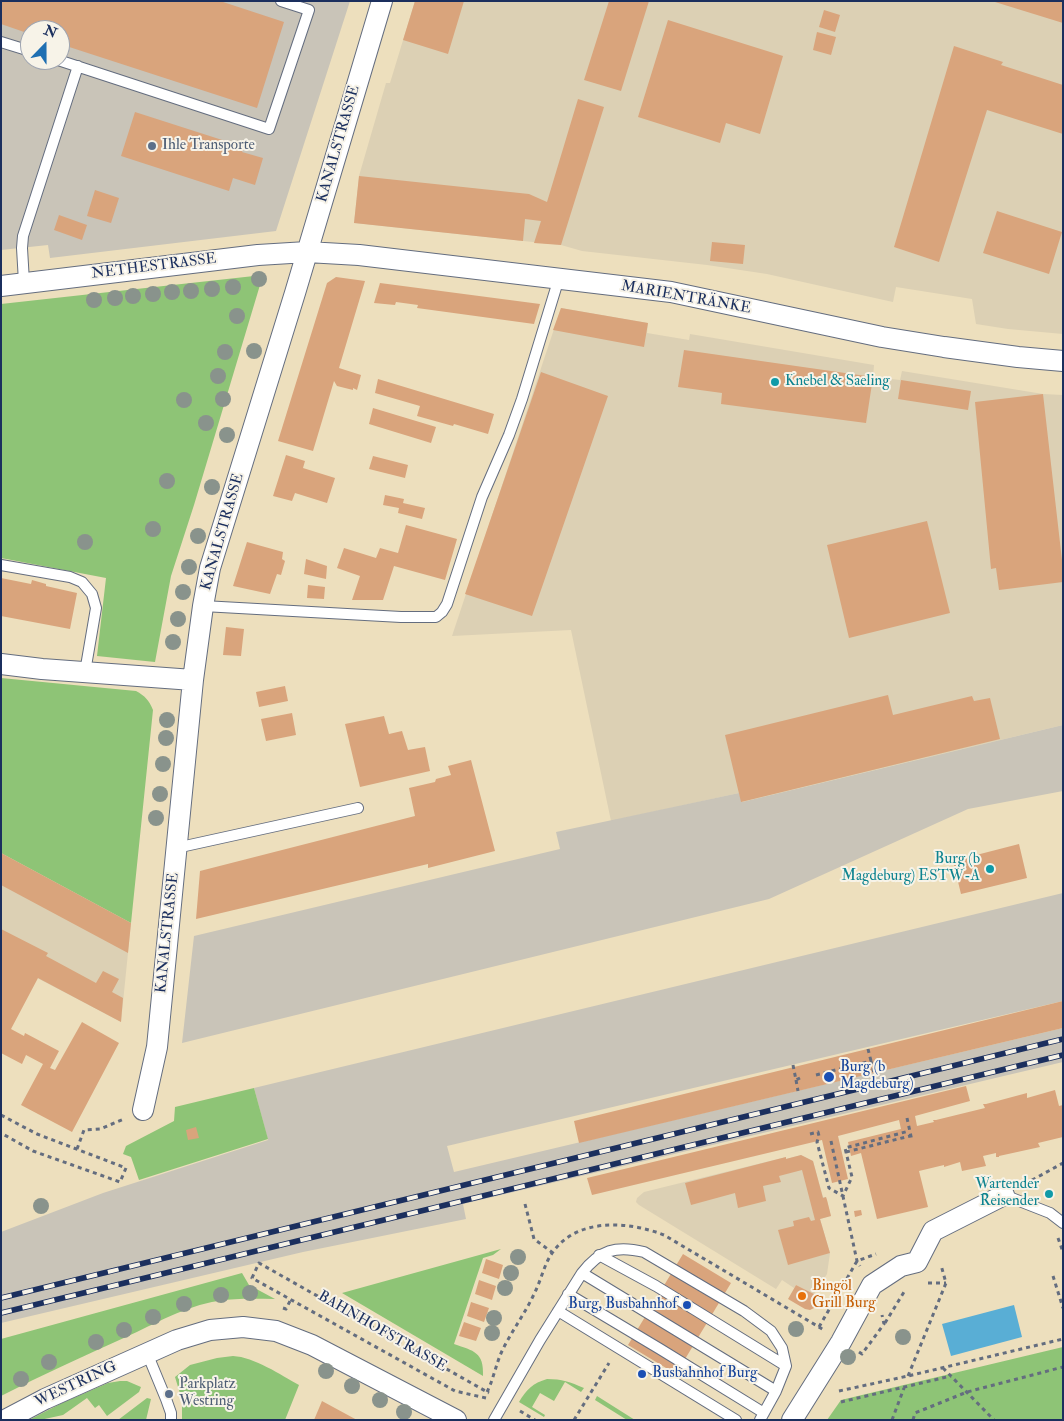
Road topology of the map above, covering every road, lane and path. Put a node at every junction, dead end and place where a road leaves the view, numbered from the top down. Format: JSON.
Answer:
{"nodes":[{"id":1,"x":281,"y":1,"type":"edge"},
{"id":2,"x":382,"y":1,"type":"edge"},
{"id":3,"x":1,"y":42,"type":"edge"},
{"id":4,"x":20,"y":48,"type":"edge"},
{"id":5,"x":70,"y":64,"type":"edge"},
{"id":6,"x":78,"y":66,"type":"junction"},
{"id":7,"x":307,"y":252,"type":"junction"},
{"id":8,"x":559,"y":278,"type":"junction"},
{"id":9,"x":24,"y":282,"type":"junction"},
{"id":10,"x":1,"y":286,"type":"edge"},
{"id":11,"x":1063,"y":361,"type":"edge"},
{"id":12,"x":1,"y":565,"type":"edge"},
{"id":13,"x":203,"y":606,"type":"junction"},
{"id":14,"x":1,"y":664,"type":"edge"},
{"id":15,"x":85,"y":672,"type":"junction"},
{"id":16,"x":193,"y":680,"type":"junction"},
{"id":17,"x":358,"y":808,"type":"dead end"},
{"id":18,"x":176,"y":848,"type":"junction"},
{"id":19,"x":868,"y":1049,"type":"dead end"},
{"id":20,"x":871,"y":1061,"type":"junction"},
{"id":21,"x":793,"y":1065,"type":"dead end"},
{"id":22,"x":874,"y":1073,"type":"dead end"},
{"id":23,"x":816,"y":1075,"type":"dead end"},
{"id":24,"x":798,"y":1091,"type":"dead end"},
{"id":25,"x":143,"y":1110,"type":"joint"},
{"id":26,"x":1,"y":1114,"type":"edge"},
{"id":27,"x":907,"y":1118,"type":"dead end"},
{"id":28,"x":909,"y":1131,"type":"junction"},
{"id":29,"x":1,"y":1133,"type":"edge"},
{"id":30,"x":810,"y":1134,"type":"dead end"},
{"id":31,"x":910,"y":1136,"type":"junction"},
{"id":32,"x":831,"y":1140,"type":"dead end"},
{"id":33,"x":912,"y":1141,"type":"dead end"},
{"id":34,"x":77,"y":1149,"type":"junction"},
{"id":35,"x":846,"y":1152,"type":"junction"},
{"id":36,"x":1063,"y":1163,"type":"edge"},
{"id":37,"x":840,"y":1181,"type":"dead end"},
{"id":38,"x":1004,"y":1195,"type":"junction"},
{"id":39,"x":525,"y":1204,"type":"dead end"},
{"id":40,"x":1063,"y":1223,"type":"edge"},
{"id":41,"x":933,"y":1231,"type":"junction"},
{"id":42,"x":553,"y":1253,"type":"dead end"},
{"id":43,"x":599,"y":1255,"type":"junction"},
{"id":44,"x":582,"y":1273,"type":"junction"},
{"id":45,"x":1053,"y":1276,"type":"dead end"},
{"id":46,"x":928,"y":1283,"type":"dead end"},
{"id":47,"x":946,"y":1283,"type":"junction"},
{"id":48,"x":904,"y":1291,"type":"dead end"},
{"id":49,"x":568,"y":1294,"type":"junction"},
{"id":50,"x":1063,"y":1308,"type":"edge"},
{"id":51,"x":558,"y":1311,"type":"junction"},
{"id":52,"x":884,"y":1324,"type":"dead end"},
{"id":53,"x":515,"y":1328,"type":"dead end"},
{"id":54,"x":519,"y":1330,"type":"dead end"},
{"id":55,"x":1063,"y":1339,"type":"edge"},
{"id":56,"x":147,"y":1353,"type":"junction"},
{"id":57,"x":786,"y":1366,"type":"junction"},
{"id":58,"x":1063,"y":1367,"type":"edge"},
{"id":59,"x":943,"y":1368,"type":"junction"},
{"id":60,"x":908,"y":1376,"type":"junction"},
{"id":61,"x":950,"y":1376,"type":"junction"},
{"id":62,"x":904,"y":1387,"type":"junction"},
{"id":63,"x":776,"y":1390,"type":"junction"},
{"id":64,"x":839,"y":1391,"type":"dead end"},
{"id":65,"x":967,"y":1392,"type":"junction"},
{"id":66,"x":504,"y":1402,"type":"junction"},
{"id":67,"x":841,"y":1402,"type":"dead end"},
{"id":68,"x":762,"y":1416,"type":"edge"},
{"id":69,"x":6,"y":1420,"type":"edge"},
{"id":70,"x":170,"y":1420,"type":"edge"},
{"id":71,"x":456,"y":1420,"type":"edge"},
{"id":72,"x":494,"y":1420,"type":"edge"},
{"id":73,"x":736,"y":1420,"type":"edge"},
{"id":74,"x":792,"y":1420,"type":"edge"},
{"id":75,"x":892,"y":1420,"type":"edge"},
{"id":76,"x":913,"y":1420,"type":"edge"},
{"id":77,"x":994,"y":1420,"type":"edge"}],
"edges":[{"from":1,"to":6,"type":"lane"},
{"from":2,"to":7,"type":"street","name":"KANALSTRASSE"},
{"from":3,"to":4,"type":"lane"},
{"from":5,"to":6,"type":"lane"},
{"from":6,"to":9,"type":"lane"},
{"from":7,"to":8,"type":"street","name":"MARIENTRÄNKE"},
{"from":7,"to":9,"type":"street","name":"NETHESTRASSE"},
{"from":7,"to":13,"type":"street","name":"KANALSTRASSE"},
{"from":8,"to":11,"type":"street","name":"MARIENTRÄNKE"},
{"from":8,"to":13,"type":"lane"},
{"from":9,"to":10,"type":"street","name":"NETHESTRASSE"},
{"from":12,"to":15,"type":"lane"},
{"from":13,"to":16,"type":"street","name":"KANALSTRASSE"},
{"from":14,"to":15,"type":"street"},
{"from":15,"to":16,"type":"street"},
{"from":16,"to":18,"type":"street","name":"KANALSTRASSE"},
{"from":17,"to":18,"type":"lane"},
{"from":18,"to":25,"type":"street","name":"KANALSTRASSE"},
{"from":19,"to":20,"type":"path"},
{"from":20,"to":22,"type":"path"},
{"from":20,"to":23,"type":"path"},
{"from":21,"to":24,"type":"path"},
{"from":25,"to":34,"type":"path"},
{"from":26,"to":34,"type":"path"},
{"from":27,"to":28,"type":"path"},
{"from":28,"to":31,"type":"path"},
{"from":28,"to":35,"type":"path"},
{"from":29,"to":34,"type":"path"},
{"from":30,"to":35,"type":"path"},
{"from":31,"to":33,"type":"path"},
{"from":31,"to":35,"type":"path"},
{"from":32,"to":37,"type":"path"},
{"from":36,"to":38,"type":"path"},
{"from":38,"to":40,"type":"lane"},
{"from":38,"to":41,"type":"street"},
{"from":39,"to":42,"type":"path"},
{"from":41,"to":47,"type":"path"},
{"from":41,"to":74,"type":"street"},
{"from":43,"to":44,"type":"lane"},
{"from":43,"to":57,"type":"lane"},
{"from":43,"to":57,"type":"lane"},
{"from":44,"to":49,"type":"lane"},
{"from":44,"to":63,"type":"lane"},
{"from":45,"to":50,"type":"path"},
{"from":46,"to":47,"type":"path"},
{"from":47,"to":60,"type":"path"},
{"from":48,"to":52,"type":"path"},
{"from":49,"to":51,"type":"lane"},
{"from":49,"to":68,"type":"lane"},
{"from":51,"to":66,"type":"lane"},
{"from":51,"to":73,"type":"lane"},
{"from":53,"to":54,"type":"path"},
{"from":55,"to":59,"type":"path"},
{"from":56,"to":69,"type":"street","name":"WESTRING"},
{"from":56,"to":70,"type":"lane"},
{"from":56,"to":71,"type":"street","name":"WESTRING"},
{"from":57,"to":63,"type":"lane"},
{"from":58,"to":65,"type":"path"},
{"from":59,"to":60,"type":"path"},
{"from":59,"to":61,"type":"path"},
{"from":60,"to":64,"type":"path"},
{"from":61,"to":62,"type":"path"},
{"from":61,"to":65,"type":"path"},
{"from":62,"to":67,"type":"path"},
{"from":62,"to":75,"type":"path"},
{"from":63,"to":68,"type":"lane"},
{"from":65,"to":76,"type":"path"},
{"from":65,"to":77,"type":"path"},
{"from":66,"to":66,"type":"path","name":"BAHNHOFSTRASSE"},
{"from":66,"to":72,"type":"lane"}]}
